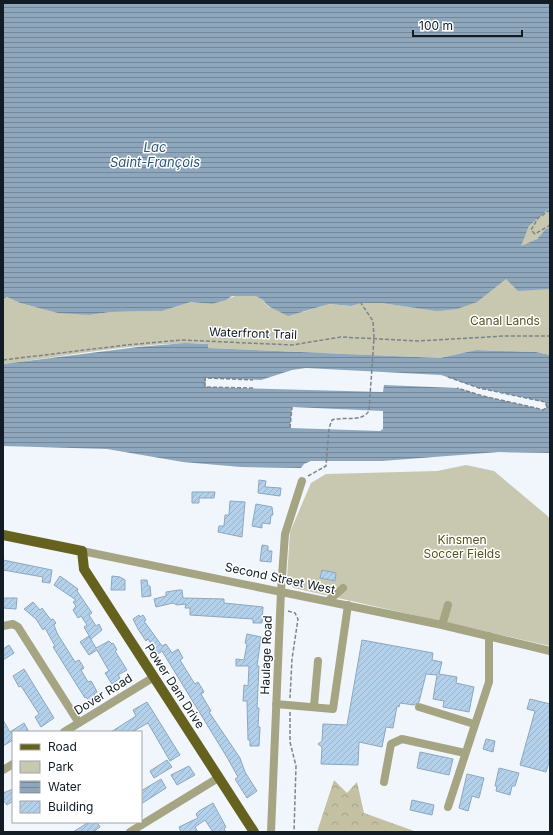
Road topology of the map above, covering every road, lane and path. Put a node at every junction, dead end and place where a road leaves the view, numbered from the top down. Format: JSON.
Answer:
{"nodes":[{"id":1,"x":550,"y":210,"type":"edge"},
{"id":2,"x":550,"y":225,"type":"edge"},
{"id":3,"x":361,"y":303,"type":"dead end"},
{"id":4,"x":550,"y":336,"type":"edge"},
{"id":5,"x":374,"y":338,"type":"junction"},
{"id":6,"x":3,"y":360,"type":"edge"},
{"id":7,"x":448,"y":377,"type":"dead end"},
{"id":8,"x":253,"y":380,"type":"dead end"},
{"id":9,"x":253,"y":388,"type":"dead end"},
{"id":10,"x":457,"y":388,"type":"dead end"},
{"id":11,"x":292,"y":407,"type":"dead end"},
{"id":12,"x":290,"y":428,"type":"dead end"},
{"id":13,"x":302,"y":481,"type":"joint"},
{"id":14,"x":3,"y":535,"type":"edge"},
{"id":15,"x":82,"y":551,"type":"junction"},
{"id":16,"x":343,"y":588,"type":"dead end"},
{"id":17,"x":281,"y":591,"type":"junction"},
{"id":18,"x":328,"y":601,"type":"junction"},
{"id":19,"x":348,"y":605,"type":"junction"},
{"id":20,"x":448,"y":605,"type":"dead end"},
{"id":21,"x":280,"y":610,"type":"junction"},
{"id":22,"x":442,"y":625,"type":"junction"},
{"id":23,"x":3,"y":626,"type":"edge"},
{"id":24,"x":489,"y":636,"type":"junction"},
{"id":25,"x":550,"y":651,"type":"edge"},
{"id":26,"x":318,"y":661,"type":"dead end"},
{"id":27,"x":154,"y":677,"type":"junction"},
{"id":28,"x":276,"y":704,"type":"junction"},
{"id":29,"x":290,"y":705,"type":"junction"},
{"id":30,"x":314,"y":706,"type":"junction"},
{"id":31,"x":419,"y":707,"type":"dead end"},
{"id":32,"x":79,"y":723,"type":"junction"},
{"id":33,"x":474,"y":724,"type":"junction"},
{"id":34,"x":66,"y":731,"type":"edge"},
{"id":35,"x":466,"y":753,"type":"junction"},
{"id":36,"x":12,"y":765,"type":"edge"},
{"id":37,"x":3,"y":770,"type":"edge"},
{"id":38,"x":218,"y":778,"type":"junction"},
{"id":39,"x":384,"y":782,"type":"dead end"},
{"id":40,"x":448,"y":807,"type":"dead end"},
{"id":41,"x":130,"y":832,"type":"edge"},
{"id":42,"x":254,"y":832,"type":"edge"},
{"id":43,"x":271,"y":832,"type":"edge"},
{"id":44,"x":294,"y":832,"type":"edge"}],
"edges":[{"from":1,"to":2,"type":"path"},
{"from":3,"to":5,"type":"path"},
{"from":4,"to":5,"type":"path","name":"Waterfront Trail"},
{"from":5,"to":6,"type":"path","name":"Waterfront Trail"},
{"from":5,"to":13,"type":"path"},
{"from":7,"to":10,"type":"path"},
{"from":8,"to":9,"type":"path"},
{"from":11,"to":12,"type":"path"},
{"from":13,"to":17,"type":"street","name":"Haulage Road"},
{"from":14,"to":15,"type":"main road","name":"Second Street West"},
{"from":15,"to":17,"type":"street","name":"Second Street West"},
{"from":15,"to":27,"type":"main road","name":"Power Dam Drive"},
{"from":16,"to":18,"type":"street"},
{"from":17,"to":18,"type":"street","name":"Second Street West"},
{"from":17,"to":21,"type":"street","name":"Haulage Road"},
{"from":18,"to":19,"type":"street","name":"Second Street West"},
{"from":19,"to":22,"type":"street","name":"Second Street West"},
{"from":19,"to":30,"type":"street"},
{"from":20,"to":22,"type":"street"},
{"from":21,"to":28,"type":"street","name":"Haulage Road"},
{"from":21,"to":29,"type":"path"},
{"from":22,"to":24,"type":"street","name":"Second Street West"},
{"from":23,"to":32,"type":"street"},
{"from":24,"to":25,"type":"street","name":"Second Street West"},
{"from":24,"to":33,"type":"street"},
{"from":26,"to":30,"type":"street"},
{"from":27,"to":32,"type":"street","name":"Dover Road"},
{"from":27,"to":38,"type":"main road","name":"Power Dam Drive"},
{"from":28,"to":29,"type":"street"},
{"from":28,"to":43,"type":"street","name":"Haulage Road"},
{"from":29,"to":30,"type":"street"},
{"from":29,"to":44,"type":"path"},
{"from":31,"to":33,"type":"street"},
{"from":32,"to":34,"type":"street","name":"Dover Road"},
{"from":33,"to":35,"type":"street"},
{"from":35,"to":39,"type":"street"},
{"from":35,"to":40,"type":"street"},
{"from":36,"to":37,"type":"street"},
{"from":38,"to":41,"type":"street"},
{"from":38,"to":42,"type":"main road","name":"Power Dam Drive"}]}
